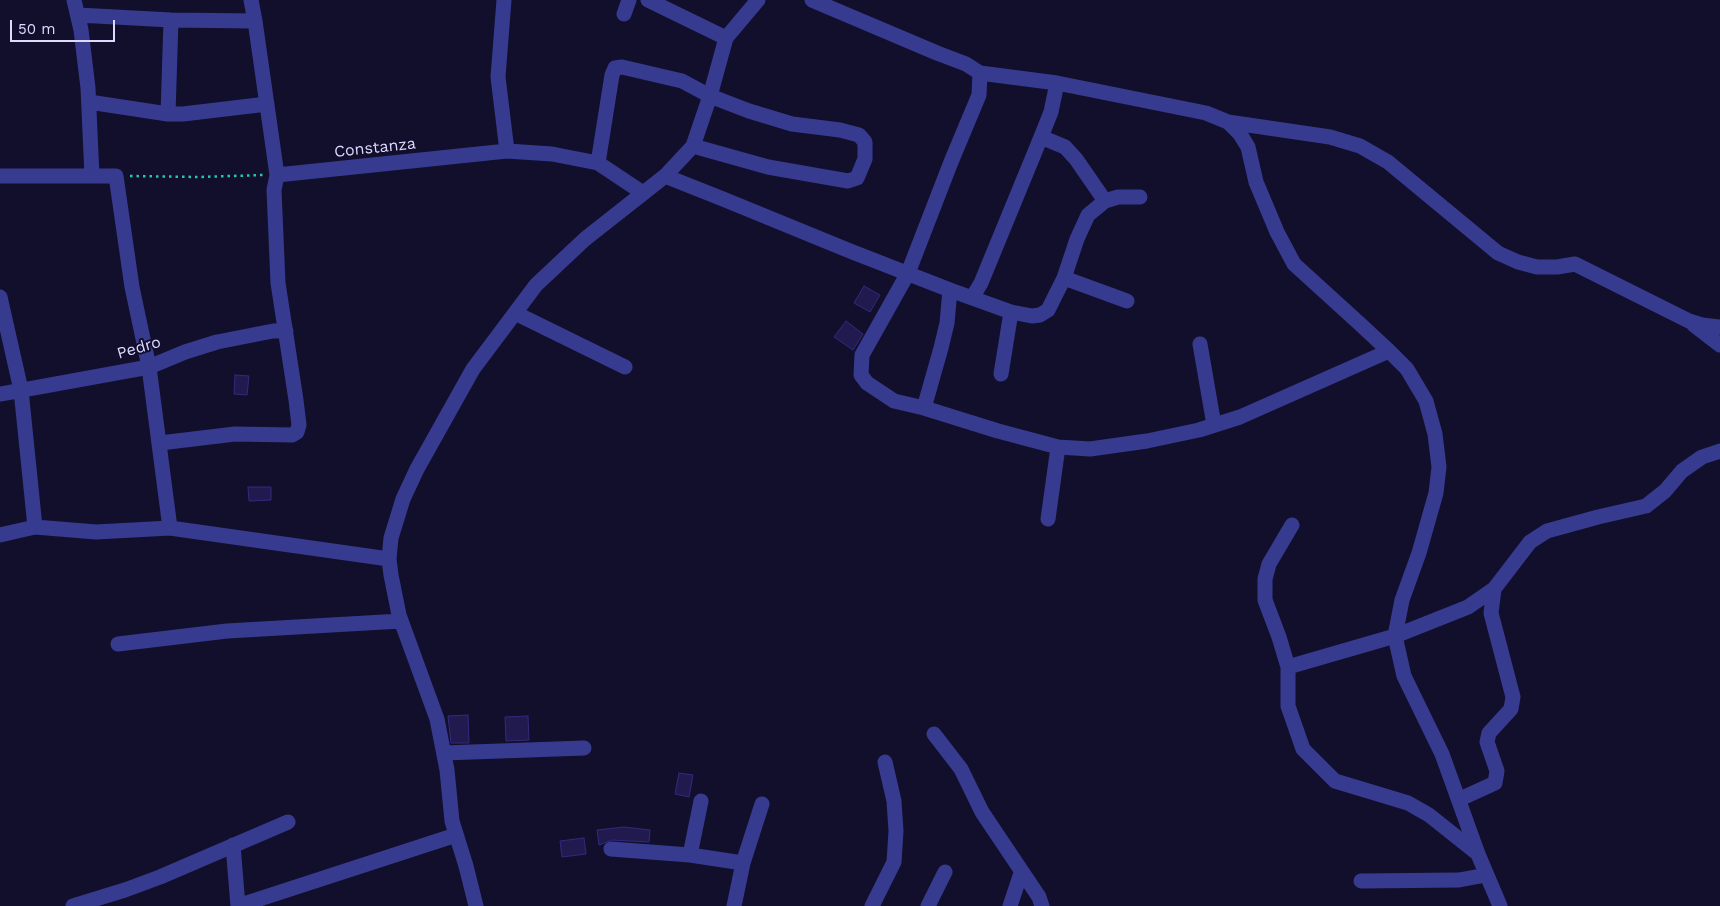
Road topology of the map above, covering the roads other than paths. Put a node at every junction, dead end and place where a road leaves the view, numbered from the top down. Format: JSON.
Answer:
{"nodes":[{"id":1,"x":74,"y":0,"type":"edge"},
{"id":2,"x":251,"y":0,"type":"edge"},
{"id":3,"x":504,"y":0,"type":"edge"},
{"id":4,"x":648,"y":0,"type":"edge"},
{"id":5,"x":758,"y":0,"type":"edge"},
{"id":6,"x":812,"y":0,"type":"edge"},
{"id":7,"x":78,"y":15,"type":"junction"},
{"id":8,"x":171,"y":20,"type":"junction"},
{"id":9,"x":255,"y":21,"type":"junction"},
{"id":10,"x":726,"y":38,"type":"junction"},
{"id":11,"x":980,"y":73,"type":"junction"},
{"id":12,"x":1058,"y":84,"type":"junction"},
{"id":13,"x":710,"y":96,"type":"junction"},
{"id":14,"x":89,"y":102,"type":"junction"},
{"id":15,"x":267,"y":104,"type":"junction"},
{"id":16,"x":168,"y":114,"type":"junction"},
{"id":17,"x":1228,"y":122,"type":"junction"},
{"id":18,"x":1041,"y":137,"type":"junction"},
{"id":19,"x":693,"y":146,"type":"junction"},
{"id":20,"x":507,"y":151,"type":"junction"},
{"id":21,"x":598,"y":163,"type":"junction"},
{"id":22,"x":276,"y":175,"type":"junction"},
{"id":23,"x":0,"y":176,"type":"edge"},
{"id":24,"x":92,"y":176,"type":"junction"},
{"id":25,"x":665,"y":176,"type":"junction"},
{"id":26,"x":643,"y":193,"type":"junction"},
{"id":27,"x":1140,"y":197,"type":"dead end"},
{"id":28,"x":1105,"y":201,"type":"junction"},
{"id":29,"x":908,"y":273,"type":"junction"},
{"id":30,"x":1064,"y":278,"type":"junction"},
{"id":31,"x":950,"y":290,"type":"junction"},
{"id":32,"x":0,"y":297,"type":"edge"},
{"id":33,"x":972,"y":298,"type":"junction"},
{"id":34,"x":1127,"y":301,"type":"dead end"},
{"id":35,"x":1011,"y":312,"type":"junction"},
{"id":36,"x":515,"y":313,"type":"junction"},
{"id":37,"x":1689,"y":321,"type":"junction"},
{"id":38,"x":1720,"y":326,"type":"edge"},
{"id":39,"x":286,"y":331,"type":"junction"},
{"id":40,"x":1200,"y":344,"type":"dead end"},
{"id":41,"x":1720,"y":345,"type":"edge"},
{"id":42,"x":1389,"y":351,"type":"junction"},
{"id":43,"x":149,"y":367,"type":"junction"},
{"id":44,"x":625,"y":367,"type":"dead end"},
{"id":45,"x":1001,"y":374,"type":"dead end"},
{"id":46,"x":22,"y":390,"type":"junction"},
{"id":47,"x":0,"y":394,"type":"edge"},
{"id":48,"x":924,"y":408,"type":"junction"},
{"id":49,"x":1214,"y":425,"type":"junction"},
{"id":50,"x":160,"y":443,"type":"junction"},
{"id":51,"x":1058,"y":447,"type":"junction"},
{"id":52,"x":1720,"y":451,"type":"edge"},
{"id":53,"x":1048,"y":519,"type":"dead end"},
{"id":54,"x":1292,"y":525,"type":"dead end"},
{"id":55,"x":35,"y":527,"type":"junction"},
{"id":56,"x":170,"y":528,"type":"junction"},
{"id":57,"x":0,"y":535,"type":"edge"},
{"id":58,"x":389,"y":558,"type":"junction"},
{"id":59,"x":1494,"y":589,"type":"junction"},
{"id":60,"x":401,"y":621,"type":"junction"},
{"id":61,"x":1394,"y":636,"type":"junction"},
{"id":62,"x":118,"y":644,"type":"dead end"},
{"id":63,"x":1288,"y":667,"type":"junction"},
{"id":64,"x":934,"y":734,"type":"dead end"},
{"id":65,"x":584,"y":748,"type":"dead end"},
{"id":66,"x":444,"y":753,"type":"junction"},
{"id":67,"x":885,"y":762,"type":"dead end"},
{"id":68,"x":1460,"y":799,"type":"junction"},
{"id":69,"x":701,"y":801,"type":"dead end"},
{"id":70,"x":762,"y":804,"type":"dead end"},
{"id":71,"x":288,"y":822,"type":"dead end"},
{"id":72,"x":456,"y":835,"type":"junction"},
{"id":73,"x":233,"y":845,"type":"junction"},
{"id":74,"x":611,"y":850,"type":"dead end"},
{"id":75,"x":1478,"y":854,"type":"junction"},
{"id":76,"x":690,"y":855,"type":"junction"},
{"id":77,"x":742,"y":863,"type":"junction"},
{"id":78,"x":945,"y":872,"type":"dead end"},
{"id":79,"x":1022,"y":873,"type":"junction"},
{"id":80,"x":1486,"y":875,"type":"junction"},
{"id":81,"x":1361,"y":881,"type":"dead end"},
{"id":82,"x":72,"y":906,"type":"edge"},
{"id":83,"x":238,"y":906,"type":"edge"},
{"id":84,"x":476,"y":906,"type":"edge"},
{"id":85,"x":734,"y":906,"type":"edge"},
{"id":86,"x":872,"y":906,"type":"edge"},
{"id":87,"x":928,"y":906,"type":"edge"},
{"id":88,"x":1010,"y":906,"type":"edge"},
{"id":89,"x":1042,"y":906,"type":"edge"},
{"id":90,"x":1500,"y":906,"type":"edge"}],
"edges":[{"from":1,"to":7,"type":"street"},
{"from":2,"to":9,"type":"street"},
{"from":3,"to":20,"type":"street"},
{"from":4,"to":10,"type":"street"},
{"from":5,"to":10,"type":"street"},
{"from":6,"to":11,"type":"street"},
{"from":7,"to":8,"type":"street"},
{"from":7,"to":14,"type":"street"},
{"from":8,"to":9,"type":"street"},
{"from":8,"to":16,"type":"street"},
{"from":9,"to":15,"type":"street"},
{"from":10,"to":13,"type":"street"},
{"from":11,"to":12,"type":"street"},
{"from":11,"to":29,"type":"street"},
{"from":12,"to":17,"type":"street"},
{"from":12,"to":18,"type":"street"},
{"from":13,"to":19,"type":"street"},
{"from":13,"to":19,"type":"street"},
{"from":13,"to":21,"type":"street"},
{"from":14,"to":16,"type":"street"},
{"from":14,"to":24,"type":"street"},
{"from":15,"to":16,"type":"street"},
{"from":15,"to":22,"type":"street"},
{"from":17,"to":37,"type":"street"},
{"from":17,"to":42,"type":"street"},
{"from":18,"to":28,"type":"street"},
{"from":18,"to":33,"type":"street"},
{"from":19,"to":25,"type":"street"},
{"from":20,"to":21,"type":"street","name":"Constanza"},
{"from":20,"to":22,"type":"street","name":"Constanza"},
{"from":21,"to":26,"type":"street","name":"Constanza"},
{"from":22,"to":39,"type":"street"},
{"from":23,"to":24,"type":"street"},
{"from":24,"to":43,"type":"street"},
{"from":25,"to":26,"type":"street"},
{"from":25,"to":29,"type":"street"},
{"from":26,"to":36,"type":"street"},
{"from":27,"to":28,"type":"street"},
{"from":28,"to":30,"type":"street"},
{"from":29,"to":31,"type":"street"},
{"from":29,"to":48,"type":"street"},
{"from":30,"to":34,"type":"street"},
{"from":30,"to":35,"type":"street"},
{"from":31,"to":33,"type":"street"},
{"from":31,"to":48,"type":"street"},
{"from":32,"to":46,"type":"street"},
{"from":33,"to":35,"type":"street"},
{"from":35,"to":45,"type":"street"},
{"from":36,"to":44,"type":"street"},
{"from":36,"to":58,"type":"street"},
{"from":37,"to":38,"type":"street"},
{"from":37,"to":41,"type":"street"},
{"from":39,"to":43,"type":"street","name":"Pedro"},
{"from":39,"to":50,"type":"street"},
{"from":40,"to":49,"type":"street"},
{"from":42,"to":49,"type":"street"},
{"from":42,"to":61,"type":"street"},
{"from":43,"to":46,"type":"street","name":"Pedro"},
{"from":43,"to":50,"type":"street"},
{"from":46,"to":47,"type":"street","name":"Pedro"},
{"from":46,"to":55,"type":"street"},
{"from":48,"to":51,"type":"street"},
{"from":49,"to":51,"type":"street"},
{"from":50,"to":56,"type":"street"},
{"from":51,"to":53,"type":"street"},
{"from":52,"to":59,"type":"street"},
{"from":54,"to":63,"type":"street"},
{"from":55,"to":56,"type":"street"},
{"from":55,"to":57,"type":"street"},
{"from":56,"to":58,"type":"street"},
{"from":58,"to":60,"type":"street"},
{"from":59,"to":61,"type":"street"},
{"from":59,"to":68,"type":"street"},
{"from":60,"to":62,"type":"street"},
{"from":60,"to":66,"type":"street"},
{"from":61,"to":63,"type":"street"},
{"from":61,"to":68,"type":"street"},
{"from":63,"to":75,"type":"street"},
{"from":64,"to":79,"type":"street"},
{"from":65,"to":66,"type":"street"},
{"from":66,"to":72,"type":"street"},
{"from":67,"to":86,"type":"street"},
{"from":68,"to":75,"type":"street"},
{"from":69,"to":76,"type":"street"},
{"from":70,"to":77,"type":"street"},
{"from":71,"to":73,"type":"street"},
{"from":72,"to":83,"type":"street"},
{"from":72,"to":84,"type":"street"},
{"from":73,"to":82,"type":"street"},
{"from":73,"to":83,"type":"street"},
{"from":74,"to":76,"type":"street"},
{"from":75,"to":80,"type":"street"},
{"from":76,"to":77,"type":"street"},
{"from":77,"to":85,"type":"street"},
{"from":78,"to":87,"type":"street"},
{"from":79,"to":88,"type":"street"},
{"from":79,"to":89,"type":"street"},
{"from":80,"to":81,"type":"street"},
{"from":80,"to":90,"type":"street"}]}
